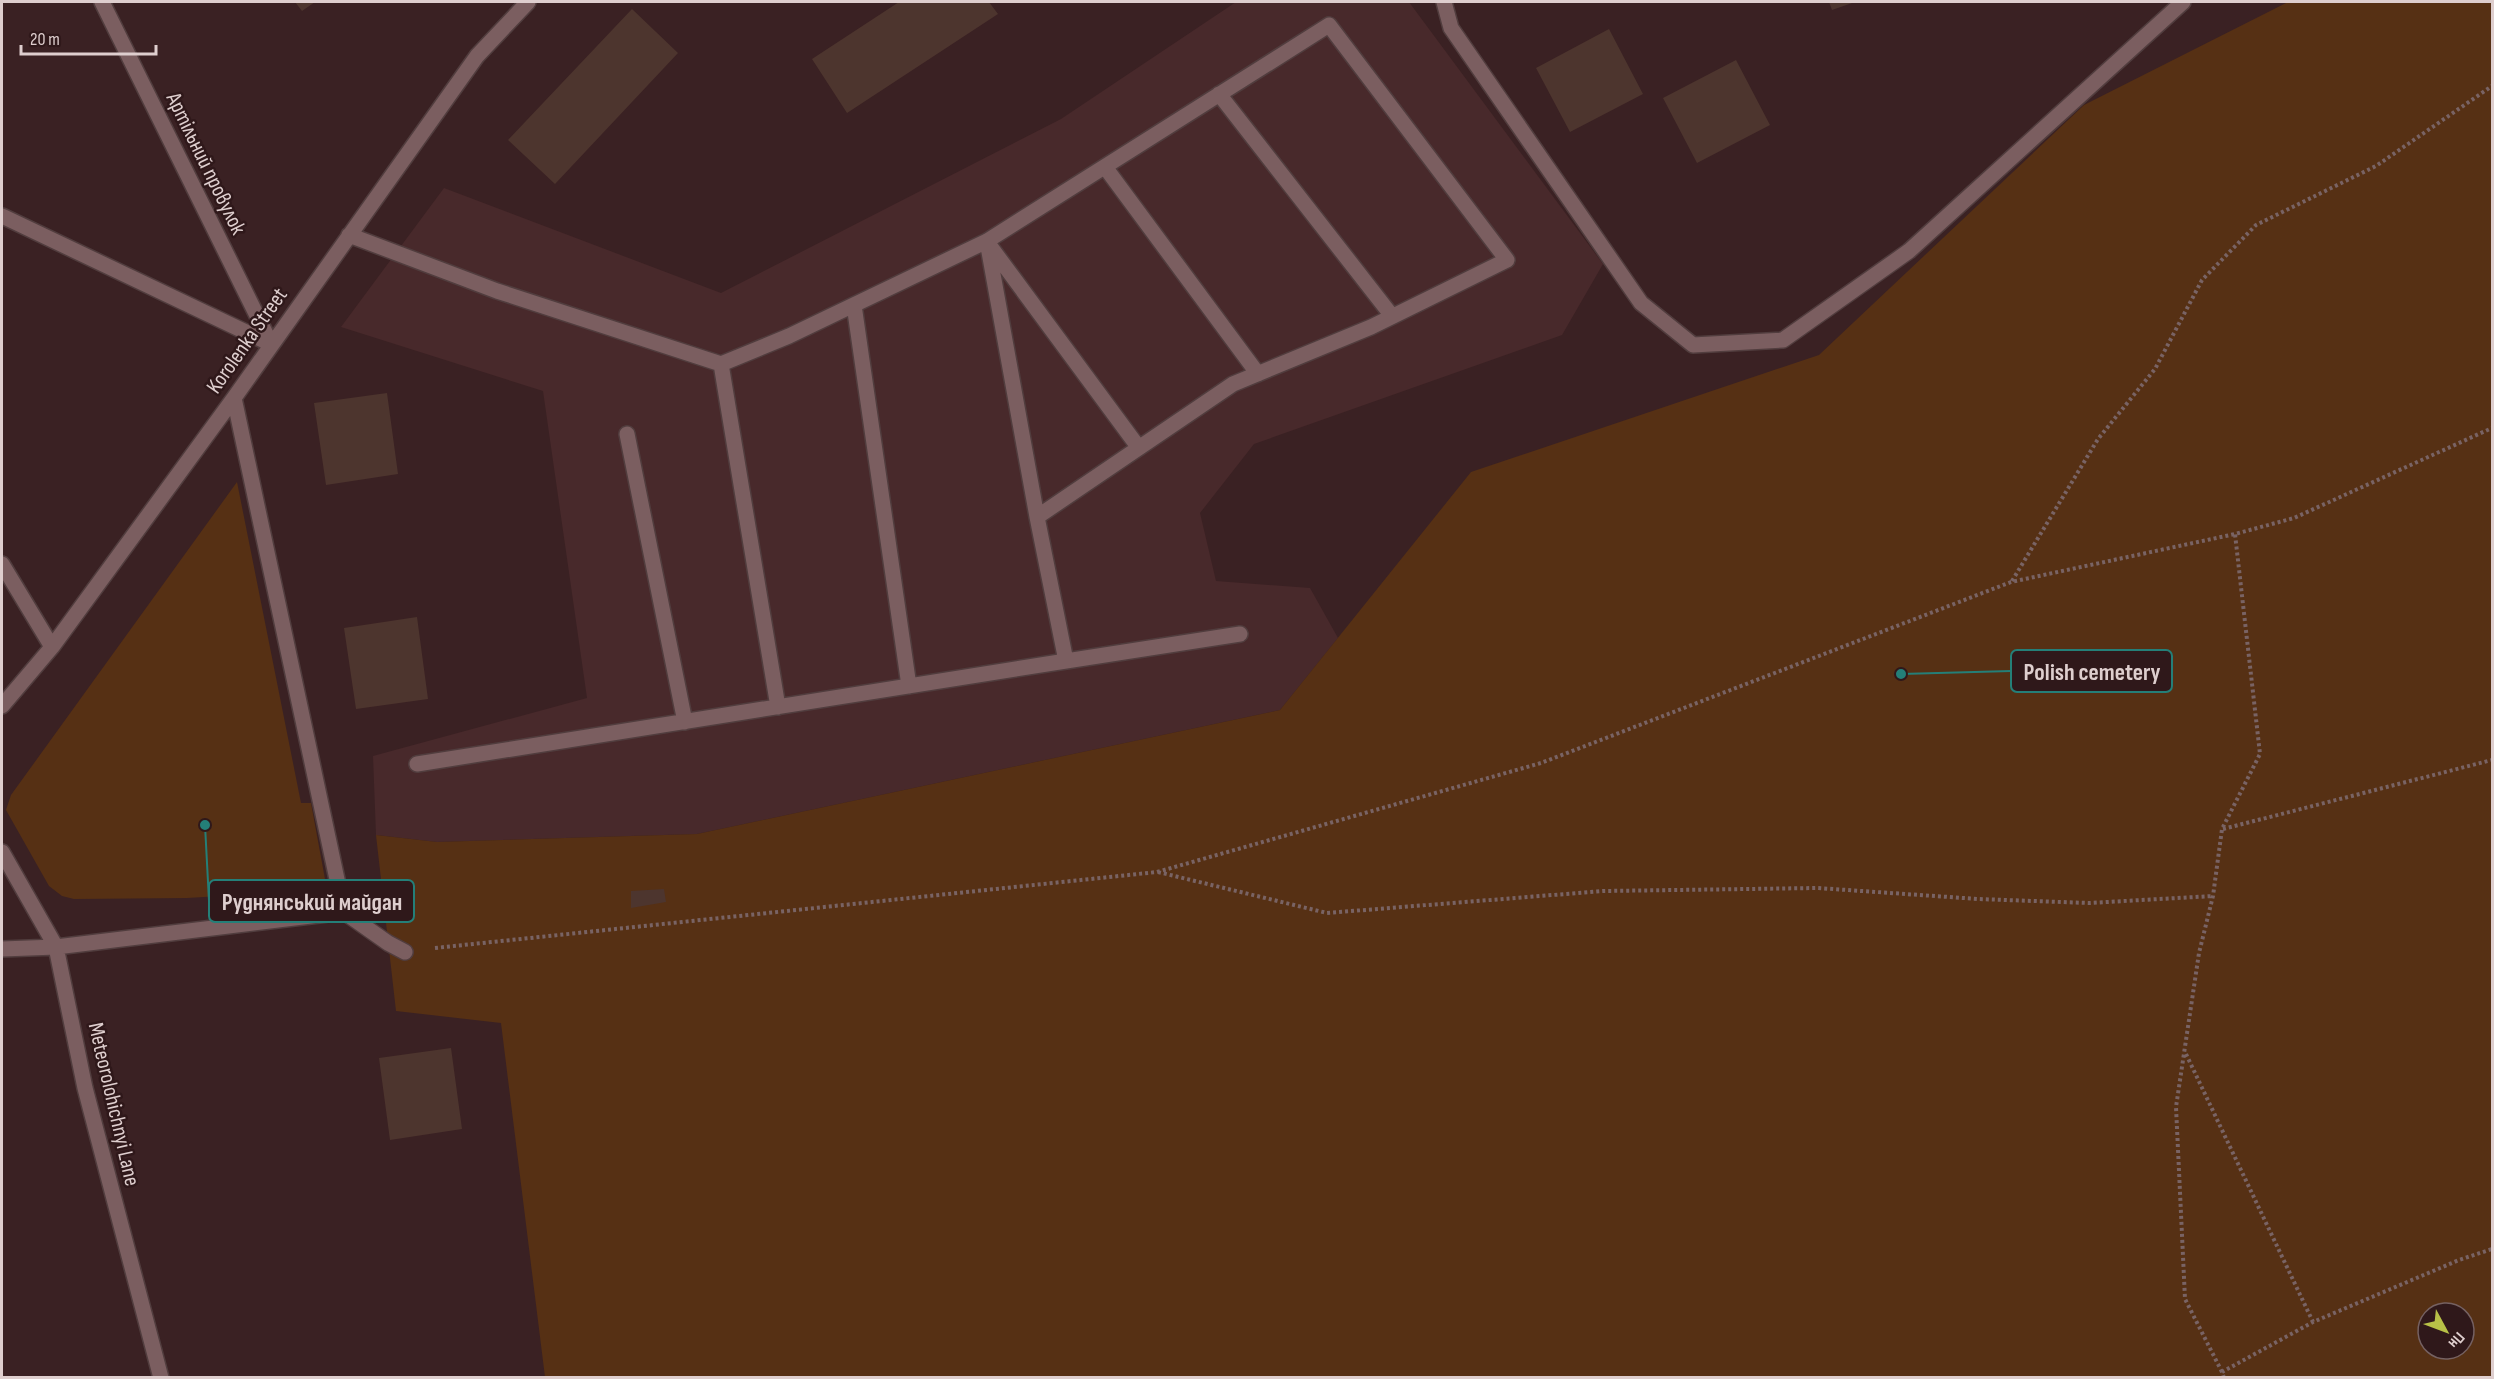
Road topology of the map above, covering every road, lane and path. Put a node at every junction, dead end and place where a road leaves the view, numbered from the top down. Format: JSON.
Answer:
{"nodes":[{"id":1,"x":102,"y":2,"type":"edge"},
{"id":2,"x":528,"y":2,"type":"edge"},
{"id":3,"x":1444,"y":2,"type":"edge"},
{"id":4,"x":2183,"y":2,"type":"edge"},
{"id":5,"x":2493,"y":86,"type":"edge"},
{"id":6,"x":1220,"y":94,"type":"junction"},
{"id":7,"x":1105,"y":167,"type":"junction"},
{"id":8,"x":2,"y":216,"type":"edge"},
{"id":9,"x":349,"y":235,"type":"junction"},
{"id":10,"x":987,"y":241,"type":"junction"},
{"id":11,"x":854,"y":305,"type":"junction"},
{"id":12,"x":1392,"y":316,"type":"junction"},
{"id":13,"x":271,"y":344,"type":"junction"},
{"id":14,"x":721,"y":364,"type":"junction"},
{"id":15,"x":1258,"y":374,"type":"junction"},
{"id":16,"x":234,"y":398,"type":"junction"},
{"id":17,"x":2493,"y":428,"type":"edge"},
{"id":18,"x":627,"y":434,"type":"dead end"},
{"id":19,"x":1139,"y":448,"type":"junction"},
{"id":20,"x":1037,"y":517,"type":"junction"},
{"id":21,"x":2235,"y":534,"type":"junction"},
{"id":22,"x":2,"y":564,"type":"edge"},
{"id":23,"x":2011,"y":582,"type":"junction"},
{"id":24,"x":1240,"y":634,"type":"dead end"},
{"id":25,"x":52,"y":647,"type":"junction"},
{"id":26,"x":1066,"y":661,"type":"junction"},
{"id":27,"x":909,"y":686,"type":"junction"},
{"id":28,"x":2,"y":706,"type":"edge"},
{"id":29,"x":778,"y":707,"type":"junction"},
{"id":30,"x":685,"y":722,"type":"junction"},
{"id":31,"x":2493,"y":760,"type":"edge"},
{"id":32,"x":417,"y":764,"type":"dead end"},
{"id":33,"x":2222,"y":829,"type":"junction"},
{"id":34,"x":2,"y":852,"type":"edge"},
{"id":35,"x":1157,"y":872,"type":"junction"},
{"id":36,"x":2213,"y":896,"type":"junction"},
{"id":37,"x":344,"y":912,"type":"junction"},
{"id":38,"x":56,"y":947,"type":"junction"},
{"id":39,"x":2,"y":949,"type":"edge"},
{"id":40,"x":405,"y":952,"type":"joint"},
{"id":41,"x":2185,"y":1052,"type":"junction"},
{"id":42,"x":2493,"y":1249,"type":"edge"},
{"id":43,"x":2313,"y":1322,"type":"junction"},
{"id":44,"x":2222,"y":1372,"type":"junction"},
{"id":45,"x":161,"y":1377,"type":"edge"},
{"id":46,"x":2224,"y":1377,"type":"edge"}],
"edges":[{"from":1,"to":13,"type":"street","name":"Артільний провулок"},
{"from":2,"to":9,"type":"street","name":"Korolenka Street"},
{"from":3,"to":4,"type":"street"},
{"from":5,"to":23,"type":"path"},
{"from":6,"to":7,"type":"street"},
{"from":6,"to":12,"type":"street"},
{"from":6,"to":12,"type":"street"},
{"from":7,"to":10,"type":"street"},
{"from":7,"to":15,"type":"street"},
{"from":8,"to":13,"type":"street"},
{"from":9,"to":13,"type":"street","name":"Korolenka Street"},
{"from":9,"to":14,"type":"street"},
{"from":10,"to":11,"type":"street"},
{"from":10,"to":19,"type":"street"},
{"from":10,"to":20,"type":"street"},
{"from":11,"to":14,"type":"street"},
{"from":11,"to":27,"type":"street"},
{"from":12,"to":15,"type":"street"},
{"from":13,"to":16,"type":"street","name":"Korolenka Street"},
{"from":14,"to":29,"type":"street"},
{"from":15,"to":19,"type":"street"},
{"from":16,"to":25,"type":"street","name":"Korolenka Street"},
{"from":16,"to":37,"type":"street"},
{"from":17,"to":21,"type":"path"},
{"from":18,"to":30,"type":"street"},
{"from":19,"to":20,"type":"street"},
{"from":20,"to":26,"type":"street"},
{"from":21,"to":23,"type":"path"},
{"from":21,"to":33,"type":"path"},
{"from":22,"to":25,"type":"street"},
{"from":23,"to":35,"type":"path"},
{"from":24,"to":26,"type":"street"},
{"from":25,"to":28,"type":"street","name":"Korolenka Street"},
{"from":26,"to":27,"type":"street"},
{"from":27,"to":29,"type":"street"},
{"from":29,"to":30,"type":"street"},
{"from":30,"to":32,"type":"street"},
{"from":31,"to":33,"type":"path"},
{"from":33,"to":36,"type":"path"},
{"from":34,"to":38,"type":"street","name":"Meteorolohichnyi Lane"},
{"from":35,"to":36,"type":"path"},
{"from":35,"to":40,"type":"path"},
{"from":36,"to":41,"type":"path"},
{"from":37,"to":38,"type":"street"},
{"from":37,"to":40,"type":"street"},
{"from":38,"to":39,"type":"street"},
{"from":38,"to":45,"type":"street","name":"Meteorolohichnyi Lane"},
{"from":41,"to":43,"type":"path"},
{"from":41,"to":44,"type":"path"},
{"from":42,"to":43,"type":"path"},
{"from":43,"to":44,"type":"path"},
{"from":44,"to":46,"type":"path"}]}
